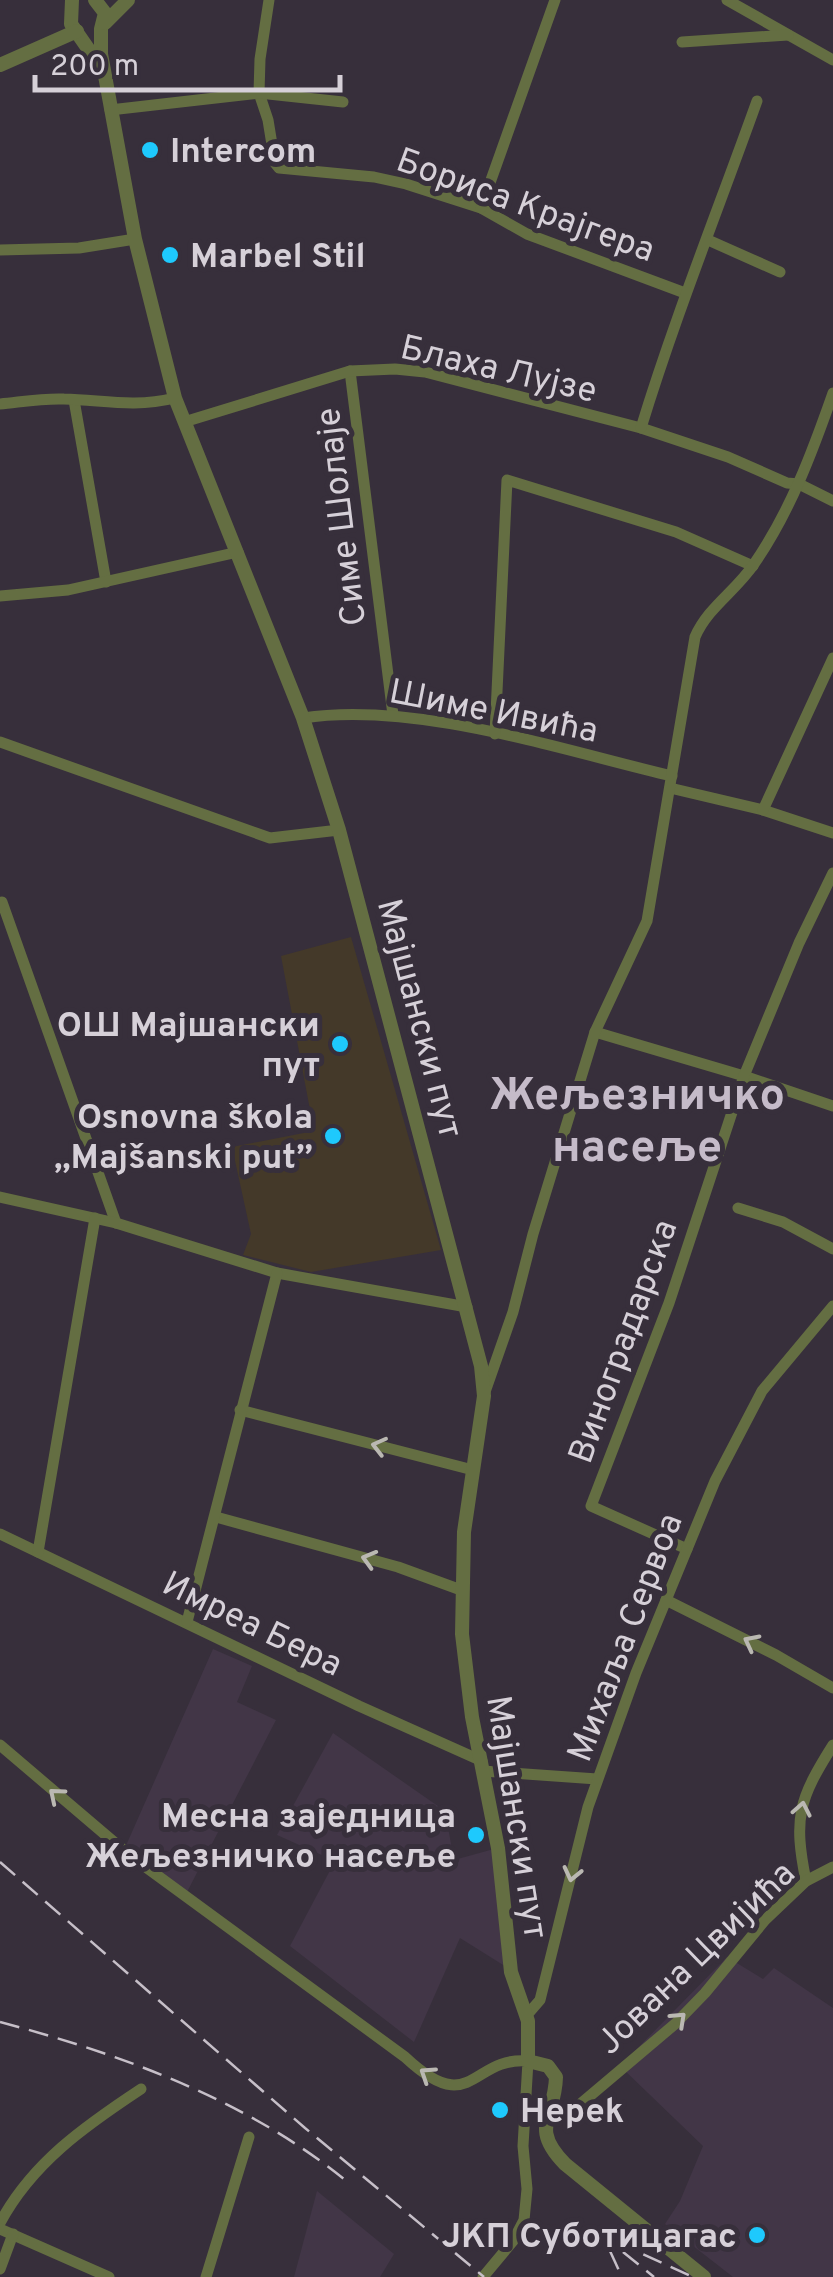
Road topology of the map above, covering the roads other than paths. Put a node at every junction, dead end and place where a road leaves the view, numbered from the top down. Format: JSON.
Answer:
{"nodes":[{"id":1,"x":128,"y":0,"type":"edge"},
{"id":2,"x":269,"y":0,"type":"edge"},
{"id":3,"x":555,"y":0,"type":"edge"},
{"id":4,"x":727,"y":0,"type":"edge"},
{"id":5,"x":98,"y":1,"type":"edge"},
{"id":6,"x":74,"y":5,"type":"edge"},
{"id":7,"x":103,"y":26,"type":"junction"},
{"id":8,"x":78,"y":32,"type":"junction"},
{"id":9,"x":788,"y":35,"type":"junction"},
{"id":10,"x":682,"y":42,"type":"dead end"},
{"id":11,"x":30,"y":49,"type":"junction"},
{"id":12,"x":833,"y":60,"type":"edge"},
{"id":13,"x":0,"y":64,"type":"edge"},
{"id":14,"x":104,"y":73,"type":"junction"},
{"id":15,"x":259,"y":94,"type":"junction"},
{"id":16,"x":757,"y":101,"type":"dead end"},
{"id":17,"x":343,"y":102,"type":"dead end"},
{"id":18,"x":110,"y":110,"type":"junction"},
{"id":19,"x":481,"y":208,"type":"junction"},
{"id":20,"x":135,"y":239,"type":"junction"},
{"id":21,"x":708,"y":240,"type":"junction"},
{"id":22,"x":0,"y":250,"type":"edge"},
{"id":23,"x":780,"y":272,"type":"dead end"},
{"id":24,"x":685,"y":293,"type":"junction"},
{"id":25,"x":350,"y":371,"type":"junction"},
{"id":26,"x":833,"y":394,"type":"edge"},
{"id":27,"x":174,"y":398,"type":"junction"},
{"id":28,"x":74,"y":400,"type":"junction"},
{"id":29,"x":0,"y":404,"type":"edge"},
{"id":30,"x":184,"y":422,"type":"junction"},
{"id":31,"x":640,"y":428,"type":"junction"},
{"id":32,"x":800,"y":484,"type":"junction"},
{"id":33,"x":833,"y":502,"type":"edge"},
{"id":34,"x":238,"y":552,"type":"junction"},
{"id":35,"x":753,"y":566,"type":"junction"},
{"id":36,"x":106,"y":582,"type":"junction"},
{"id":37,"x":0,"y":596,"type":"edge"},
{"id":38,"x":833,"y":658,"type":"edge"},
{"id":39,"x":393,"y":715,"type":"junction"},
{"id":40,"x":303,"y":718,"type":"junction"},
{"id":41,"x":496,"y":734,"type":"junction"},
{"id":42,"x":0,"y":742,"type":"edge"},
{"id":43,"x":671,"y":782,"type":"junction"},
{"id":44,"x":763,"y":810,"type":"junction"},
{"id":45,"x":338,"y":830,"type":"junction"},
{"id":46,"x":833,"y":833,"type":"edge"},
{"id":47,"x":833,"y":873,"type":"edge"},
{"id":48,"x":2,"y":902,"type":"edge"},
{"id":49,"x":594,"y":1032,"type":"junction"},
{"id":50,"x":744,"y":1076,"type":"junction"},
{"id":51,"x":833,"y":1106,"type":"edge"},
{"id":52,"x":0,"y":1197,"type":"edge"},
{"id":53,"x":738,"y":1208,"type":"dead end"},
{"id":54,"x":95,"y":1218,"type":"junction"},
{"id":55,"x":116,"y":1223,"type":"junction"},
{"id":56,"x":833,"y":1249,"type":"edge"},
{"id":57,"x":277,"y":1273,"type":"junction"},
{"id":58,"x":833,"y":1306,"type":"edge"},
{"id":59,"x":468,"y":1307,"type":"junction"},
{"id":60,"x":484,"y":1396,"type":"junction"},
{"id":61,"x":240,"y":1410,"type":"junction"},
{"id":62,"x":473,"y":1470,"type":"junction"},
{"id":63,"x":216,"y":1517,"type":"junction"},
{"id":64,"x":0,"y":1534,"type":"edge"},
{"id":65,"x":687,"y":1549,"type":"junction"},
{"id":66,"x":38,"y":1552,"type":"junction"},
{"id":67,"x":461,"y":1590,"type":"junction"},
{"id":68,"x":666,"y":1600,"type":"junction"},
{"id":69,"x":187,"y":1622,"type":"junction"},
{"id":70,"x":833,"y":1688,"type":"edge"},
{"id":71,"x":0,"y":1745,"type":"edge"},
{"id":72,"x":833,"y":1745,"type":"edge"},
{"id":73,"x":483,"y":1766,"type":"junction"},
{"id":74,"x":597,"y":1780,"type":"junction"},
{"id":75,"x":833,"y":1867,"type":"edge"},
{"id":76,"x":806,"y":1881,"type":"junction"},
{"id":77,"x":527,"y":2015,"type":"junction"},
{"id":78,"x":528,"y":2061,"type":"junction"},
{"id":79,"x":141,"y":2090,"type":"dead end"},
{"id":80,"x":546,"y":2116,"type":"junction"},
{"id":81,"x":249,"y":2137,"type":"dead end"},
{"id":82,"x":0,"y":2226,"type":"edge"},
{"id":83,"x":13,"y":2234,"type":"junction"},
{"id":84,"x":0,"y":2270,"type":"edge"},
{"id":85,"x":109,"y":2277,"type":"edge"},
{"id":86,"x":206,"y":2277,"type":"edge"},
{"id":87,"x":483,"y":2277,"type":"edge"},
{"id":88,"x":704,"y":2277,"type":"edge"}],
"edges":[{"from":1,"to":7,"type":"street"},
{"from":2,"to":15,"type":"street","name":"Бориса Крајгера"},
{"from":3,"to":19,"type":"street"},
{"from":4,"to":9,"type":"street"},
{"from":5,"to":7,"type":"street","name":"Мајшански пут"},
{"from":6,"to":8,"type":"street","name":"Мајшански пут"},
{"from":6,"to":11,"type":"street"},
{"from":7,"to":8,"type":"street"},
{"from":7,"to":14,"type":"street","name":"Мајшански пут"},
{"from":8,"to":11,"type":"street"},
{"from":8,"to":14,"type":"street","name":"Мајшански пут"},
{"from":9,"to":10,"type":"street"},
{"from":9,"to":12,"type":"street"},
{"from":11,"to":13,"type":"street"},
{"from":14,"to":18,"type":"street","name":"Мајшански пут"},
{"from":15,"to":17,"type":"street"},
{"from":15,"to":18,"type":"street"},
{"from":15,"to":19,"type":"street","name":"Бориса Крајгера"},
{"from":16,"to":21,"type":"street"},
{"from":18,"to":20,"type":"street","name":"Мајшански пут"},
{"from":19,"to":24,"type":"street","name":"Бориса Крајгера"},
{"from":20,"to":22,"type":"street"},
{"from":20,"to":27,"type":"street","name":"Мајшански пут"},
{"from":21,"to":23,"type":"street"},
{"from":21,"to":24,"type":"street"},
{"from":24,"to":31,"type":"street"},
{"from":25,"to":30,"type":"street","name":"Блаха Лујзе"},
{"from":25,"to":31,"type":"street","name":"Блаха Лујзе"},
{"from":25,"to":39,"type":"street","name":"Симе Шолаје"},
{"from":26,"to":32,"type":"street"},
{"from":27,"to":28,"type":"street"},
{"from":27,"to":30,"type":"street","name":"Мајшански пут"},
{"from":28,"to":29,"type":"street"},
{"from":28,"to":36,"type":"street"},
{"from":30,"to":34,"type":"street","name":"Мајшански пут"},
{"from":31,"to":32,"type":"street","name":"Блаха Лујзе"},
{"from":32,"to":33,"type":"street","name":"Блаха Лујзе"},
{"from":32,"to":35,"type":"street"},
{"from":34,"to":36,"type":"street"},
{"from":34,"to":40,"type":"street","name":"Мајшански пут"},
{"from":35,"to":41,"type":"street"},
{"from":35,"to":43,"type":"street"},
{"from":36,"to":37,"type":"street"},
{"from":38,"to":44,"type":"street"},
{"from":39,"to":40,"type":"street","name":"Шиме Ивића"},
{"from":39,"to":41,"type":"street","name":"Шиме Ивића"},
{"from":40,"to":45,"type":"street","name":"Мајшански пут"},
{"from":41,"to":43,"type":"street","name":"Шиме Ивића"},
{"from":42,"to":45,"type":"street"},
{"from":43,"to":44,"type":"street","name":"Шиме Ивића"},
{"from":43,"to":49,"type":"street"},
{"from":44,"to":46,"type":"street","name":"Шиме Ивића"},
{"from":45,"to":59,"type":"street","name":"Мајшански пут"},
{"from":47,"to":50,"type":"street","name":"Виноградарска"},
{"from":48,"to":55,"type":"street"},
{"from":49,"to":50,"type":"street"},
{"from":49,"to":60,"type":"street"},
{"from":50,"to":51,"type":"street"},
{"from":50,"to":65,"type":"street","name":"Виноградарска"},
{"from":52,"to":54,"type":"street"},
{"from":53,"to":56,"type":"street"},
{"from":54,"to":55,"type":"street"},
{"from":54,"to":66,"type":"street"},
{"from":55,"to":57,"type":"street"},
{"from":57,"to":59,"type":"street"},
{"from":57,"to":61,"type":"street"},
{"from":58,"to":65,"type":"street","name":"Михаља Сервоа"},
{"from":59,"to":60,"type":"street","name":"Мајшански пут"},
{"from":60,"to":62,"type":"street","name":"Мајшански пут"},
{"from":62,"to":61,"type":"street","one_way":true},
{"from":61,"to":63,"type":"street"},
{"from":62,"to":67,"type":"street","name":"Мајшански пут"},
{"from":67,"to":63,"type":"street","one_way":true},
{"from":63,"to":69,"type":"street"},
{"from":64,"to":66,"type":"street","name":"Имреа Бера"},
{"from":65,"to":68,"type":"street","name":"Михаља Сервоа"},
{"from":66,"to":69,"type":"street","name":"Имреа Бера"},
{"from":67,"to":73,"type":"street","name":"Мајшански пут"},
{"from":70,"to":68,"type":"street","one_way":true},
{"from":68,"to":74,"type":"street","name":"Михаља Сервоа"},
{"from":69,"to":73,"type":"street","name":"Имреа Бера"},
{"from":78,"to":71,"type":"street","one_way":true},
{"from":76,"to":72,"type":"street","one_way":true},
{"from":73,"to":74,"type":"street","name":"Имреа Бера"},
{"from":73,"to":77,"type":"street","name":"Мајшански пут"},
{"from":74,"to":77,"type":"street","name":"Михаља Сервоа","one_way":true},
{"from":75,"to":76,"type":"street","name":"Јована Цвијића"},
{"from":80,"to":76,"type":"street","name":"Јована Цвијића","one_way":true},
{"from":77,"to":78,"type":"street","name":"Мајшански пут"},
{"from":78,"to":80,"type":"street"},
{"from":78,"to":87,"type":"street","name":"Мајшански пут"},
{"from":79,"to":82,"type":"street"},
{"from":80,"to":88,"type":"street"},
{"from":81,"to":86,"type":"street"},
{"from":82,"to":83,"type":"street"},
{"from":83,"to":84,"type":"street"},
{"from":83,"to":85,"type":"street"}]}
